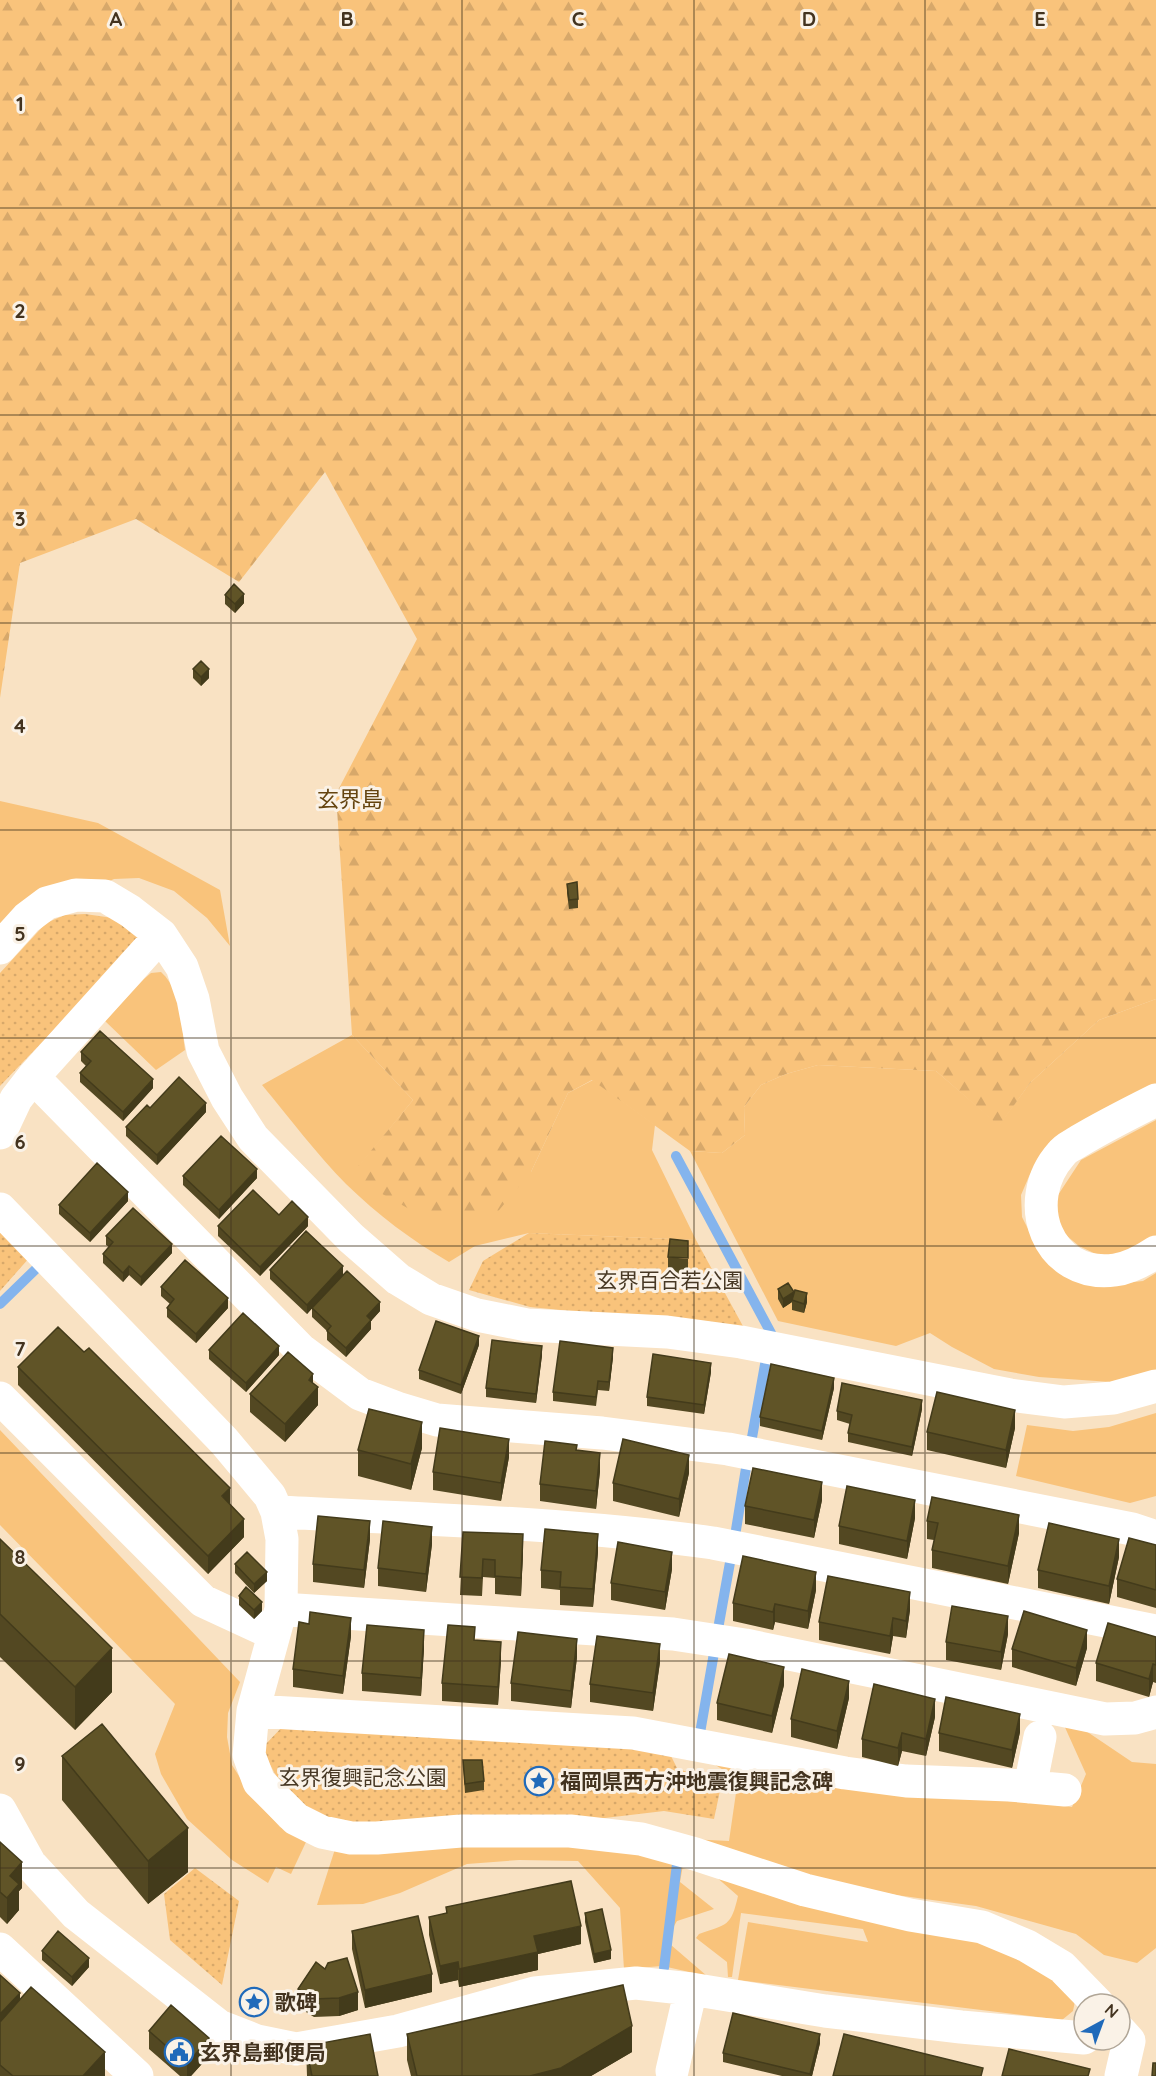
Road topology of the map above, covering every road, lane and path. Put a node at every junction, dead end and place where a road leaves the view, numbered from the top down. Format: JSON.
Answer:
{"nodes":[{"id":1,"x":161,"y":935,"type":"junction"},
{"id":2,"x":0,"y":948,"type":"edge"},
{"id":3,"x":33,"y":1077,"type":"junction"},
{"id":4,"x":1156,"y":1100,"type":"edge"},
{"id":5,"x":0,"y":1133,"type":"edge"},
{"id":6,"x":0,"y":1209,"type":"edge"},
{"id":7,"x":1156,"y":1252,"type":"edge"},
{"id":8,"x":1156,"y":1386,"type":"edge"},
{"id":9,"x":0,"y":1398,"type":"edge"},
{"id":10,"x":278,"y":1512,"type":"junction"},
{"id":11,"x":1156,"y":1537,"type":"edge"},
{"id":12,"x":278,"y":1621,"type":"junction"},
{"id":13,"x":1156,"y":1631,"type":"edge"},
{"id":14,"x":253,"y":1711,"type":"junction"},
{"id":15,"x":1156,"y":1712,"type":"edge"},
{"id":16,"x":1040,"y":1737,"type":"dead end"},
{"id":17,"x":1030,"y":1786,"type":"junction"},
{"id":18,"x":1065,"y":1790,"type":"dead end"},
{"id":19,"x":0,"y":1810,"type":"edge"},
{"id":20,"x":0,"y":1949,"type":"edge"},
{"id":21,"x":691,"y":1989,"type":"junction"},
{"id":22,"x":1086,"y":1992,"type":"edge"},
{"id":23,"x":1072,"y":2037,"type":"edge"},
{"id":24,"x":1126,"y":2052,"type":"edge"},
{"id":25,"x":675,"y":2074,"type":"edge"},
{"id":26,"x":137,"y":2076,"type":"edge"},
{"id":27,"x":1121,"y":2076,"type":"edge"}],
"edges":[{"from":1,"to":2,"type":"street"},
{"from":1,"to":3,"type":"street"},
{"from":1,"to":8,"type":"street"},
{"from":3,"to":5,"type":"street"},
{"from":3,"to":11,"type":"street"},
{"from":4,"to":7,"type":"street"},
{"from":6,"to":10,"type":"street"},
{"from":9,"to":12,"type":"street"},
{"from":10,"to":12,"type":"street"},
{"from":10,"to":13,"type":"street"},
{"from":12,"to":14,"type":"street"},
{"from":12,"to":15,"type":"street"},
{"from":14,"to":17,"type":"street"},
{"from":14,"to":22,"type":"street"},
{"from":16,"to":17,"type":"street"},
{"from":17,"to":18,"type":"street"},
{"from":19,"to":21,"type":"street"},
{"from":20,"to":26,"type":"street"},
{"from":21,"to":23,"type":"street"},
{"from":21,"to":25,"type":"street"},
{"from":24,"to":27,"type":"street"}]}
